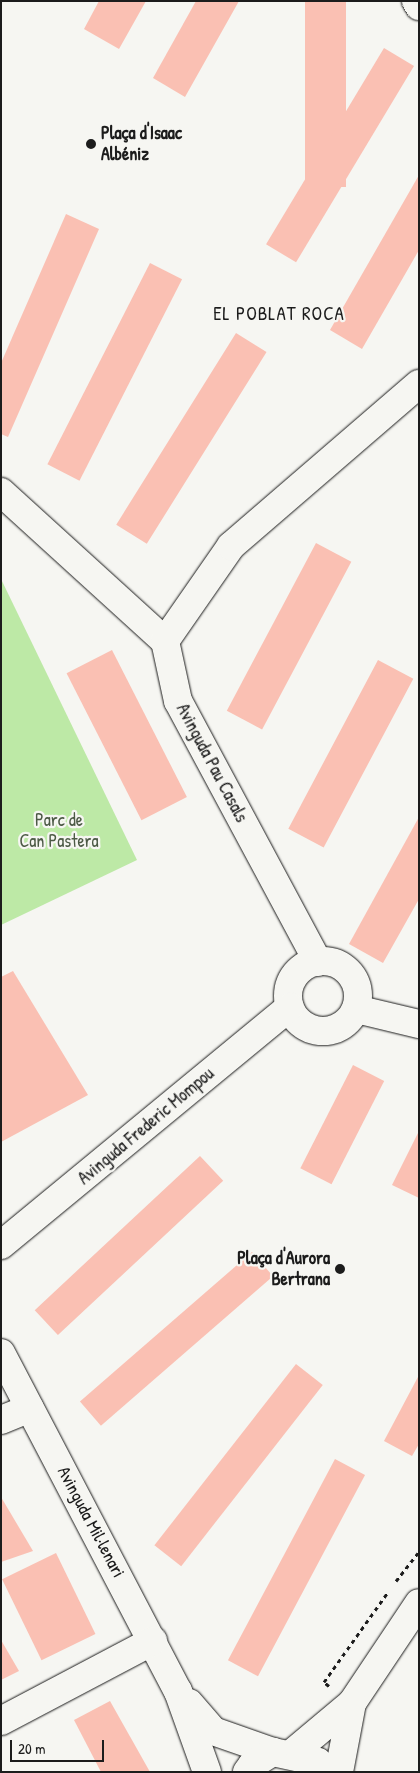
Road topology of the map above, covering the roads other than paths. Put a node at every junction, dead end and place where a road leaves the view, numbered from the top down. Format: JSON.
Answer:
{"nodes":[{"id":1,"x":416,"y":1,"type":"edge"},
{"id":2,"x":419,"y":6,"type":"edge"},
{"id":3,"x":419,"y":384,"type":"edge"},
{"id":4,"x":1,"y":492,"type":"edge"},
{"id":5,"x":165,"y":641,"type":"junction"},
{"id":6,"x":318,"y":962,"type":"junction"},
{"id":7,"x":290,"y":1007,"type":"junction"},
{"id":8,"x":356,"y":1009,"type":"junction"},
{"id":9,"x":419,"y":1024,"type":"edge"},
{"id":10,"x":1,"y":1245,"type":"edge"},
{"id":11,"x":1,"y":1354,"type":"edge"},
{"id":12,"x":30,"y":1408,"type":"junction"},
{"id":13,"x":1,"y":1420,"type":"edge"},
{"id":14,"x":419,"y":1602,"type":"edge"},
{"id":15,"x":153,"y":1641,"type":"junction"},
{"id":16,"x":178,"y":1691,"type":"junction"},
{"id":17,"x":352,"y":1703,"type":"junction"},
{"id":18,"x":1,"y":1721,"type":"edge"},
{"id":19,"x":282,"y":1754,"type":"junction"},
{"id":20,"x":207,"y":1772,"type":"edge"},
{"id":21,"x":247,"y":1772,"type":"edge"},
{"id":22,"x":328,"y":1772,"type":"edge"},
{"id":23,"x":339,"y":1772,"type":"edge"}],
"edges":[{"from":1,"to":2,"type":"street"},
{"from":3,"to":5,"type":"street"},
{"from":4,"to":5,"type":"street"},
{"from":5,"to":6,"type":"street","name":"Avinguda Pau Casals"},
{"from":6,"to":7,"type":"street"},
{"from":6,"to":8,"type":"street"},
{"from":7,"to":8,"type":"street"},
{"from":7,"to":10,"type":"street","name":"Avinguda Frederic Mompou"},
{"from":8,"to":9,"type":"street"},
{"from":11,"to":12,"type":"street","name":"Avinguda Mil·lenari"},
{"from":12,"to":13,"type":"street"},
{"from":12,"to":15,"type":"street","name":"Avinguda Mil·lenari"},
{"from":14,"to":17,"type":"street"},
{"from":15,"to":16,"type":"street","name":"Avinguda Mil·lenari"},
{"from":15,"to":18,"type":"street"},
{"from":16,"to":19,"type":"street","name":"Avinguda Mil·lenari"},
{"from":16,"to":20,"type":"street","name":"Avinguda Mil·lenari"},
{"from":17,"to":19,"type":"street"},
{"from":17,"to":23,"type":"street"},
{"from":19,"to":21,"type":"street"},
{"from":19,"to":22,"type":"street","name":"Avinguda Mil·lenari"}]}
